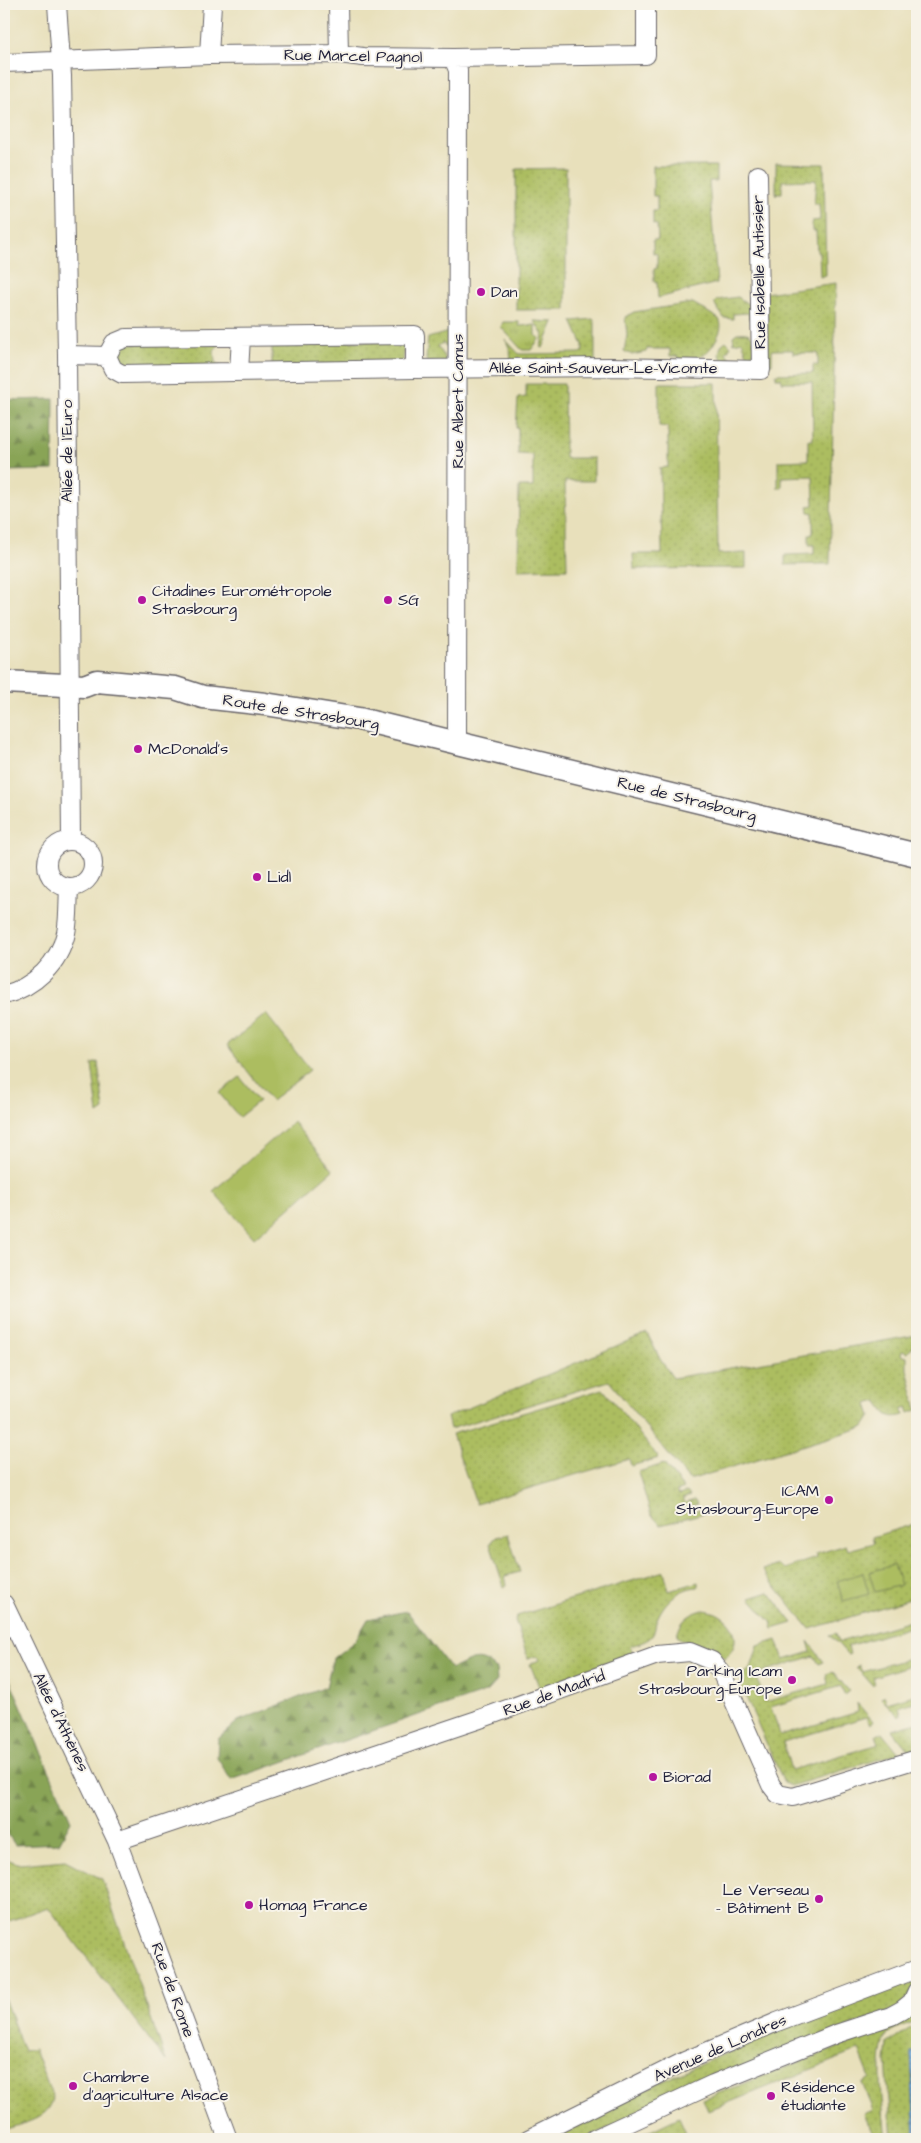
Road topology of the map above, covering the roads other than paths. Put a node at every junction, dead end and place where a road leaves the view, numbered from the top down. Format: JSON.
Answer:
{"nodes":[{"id":1,"x":57,"y":4,"type":"edge"},
{"id":2,"x":212,"y":4,"type":"edge"},
{"id":3,"x":338,"y":4,"type":"edge"},
{"id":4,"x":646,"y":4,"type":"edge"},
{"id":5,"x":339,"y":54,"type":"junction"},
{"id":6,"x":209,"y":55,"type":"junction"},
{"id":7,"x":453,"y":58,"type":"junction"},
{"id":8,"x":60,"y":61,"type":"junction"},
{"id":9,"x":4,"y":63,"type":"edge"},
{"id":10,"x":758,"y":175,"type":"dead end"},
{"id":11,"x":241,"y":337,"type":"junction"},
{"id":12,"x":67,"y":354,"type":"junction"},
{"id":13,"x":107,"y":356,"type":"junction"},
{"id":14,"x":457,"y":368,"type":"junction"},
{"id":15,"x":415,"y":369,"type":"junction"},
{"id":16,"x":760,"y":370,"type":"joint"},
{"id":17,"x":239,"y":372,"type":"junction"},
{"id":18,"x":4,"y":682,"type":"edge"},
{"id":19,"x":76,"y":685,"type":"junction"},
{"id":20,"x":457,"y":744,"type":"junction"},
{"id":21,"x":71,"y":841,"type":"junction"},
{"id":22,"x":917,"y":855,"type":"edge"},
{"id":23,"x":69,"y":887,"type":"junction"},
{"id":24,"x":4,"y":995,"type":"edge"},
{"id":25,"x":4,"y":1604,"type":"edge"},
{"id":26,"x":917,"y":1759,"type":"edge"},
{"id":27,"x":117,"y":1841,"type":"junction"},
{"id":28,"x":917,"y":1970,"type":"edge"},
{"id":29,"x":917,"y":1991,"type":"edge"},
{"id":30,"x":228,"y":2139,"type":"edge"},
{"id":31,"x":528,"y":2139,"type":"edge"},
{"id":32,"x":594,"y":2139,"type":"edge"}],
"edges":[{"from":1,"to":8,"type":"street","name":"Allée de l'Euro"},
{"from":2,"to":6,"type":"street"},
{"from":3,"to":5,"type":"street"},
{"from":4,"to":7,"type":"street","name":"Rue Marcel Pagnol"},
{"from":5,"to":6,"type":"street","name":"Rue Marcel Pagnol"},
{"from":5,"to":7,"type":"street","name":"Rue Marcel Pagnol"},
{"from":6,"to":8,"type":"street","name":"Rue Marcel Pagnol"},
{"from":7,"to":14,"type":"street","name":"Rue Albert Camus"},
{"from":8,"to":9,"type":"street","name":"Rue Marcel Pagnol"},
{"from":8,"to":12,"type":"street","name":"Allée de l'Euro"},
{"from":10,"to":16,"type":"street","name":"Rue Isabelle Autissier"},
{"from":11,"to":13,"type":"street"},
{"from":11,"to":15,"type":"street"},
{"from":11,"to":17,"type":"street"},
{"from":12,"to":13,"type":"street"},
{"from":12,"to":19,"type":"street","name":"Allée de l'Euro"},
{"from":13,"to":17,"type":"street","name":"Allée Saint-Sauveur-Le-Vicomte"},
{"from":14,"to":15,"type":"street","name":"Allée Saint-Sauveur-Le-Vicomte"},
{"from":14,"to":16,"type":"street","name":"Allée Saint-Sauveur-Le-Vicomte"},
{"from":14,"to":20,"type":"street","name":"Rue Albert Camus"},
{"from":15,"to":17,"type":"street","name":"Allée Saint-Sauveur-Le-Vicomte"},
{"from":18,"to":19,"type":"main road","name":"Route de Strasbourg"},
{"from":19,"to":20,"type":"main road","name":"Route de Strasbourg"},
{"from":19,"to":21,"type":"street","name":"Allée de l'Euro"},
{"from":20,"to":22,"type":"main road","name":"Rue de Strasbourg"},
{"from":21,"to":23,"type":"street"},
{"from":21,"to":23,"type":"street"},
{"from":23,"to":24,"type":"street"},
{"from":25,"to":27,"type":"street","name":"Allée d'Athènes"},
{"from":26,"to":27,"type":"street","name":"Rue de Madrid"},
{"from":27,"to":30,"type":"street","name":"Rue de Rome"},
{"from":28,"to":31,"type":"street","name":"Avenue de Londres"},
{"from":29,"to":32,"type":"street","name":"Avenue de Londres"}]}
